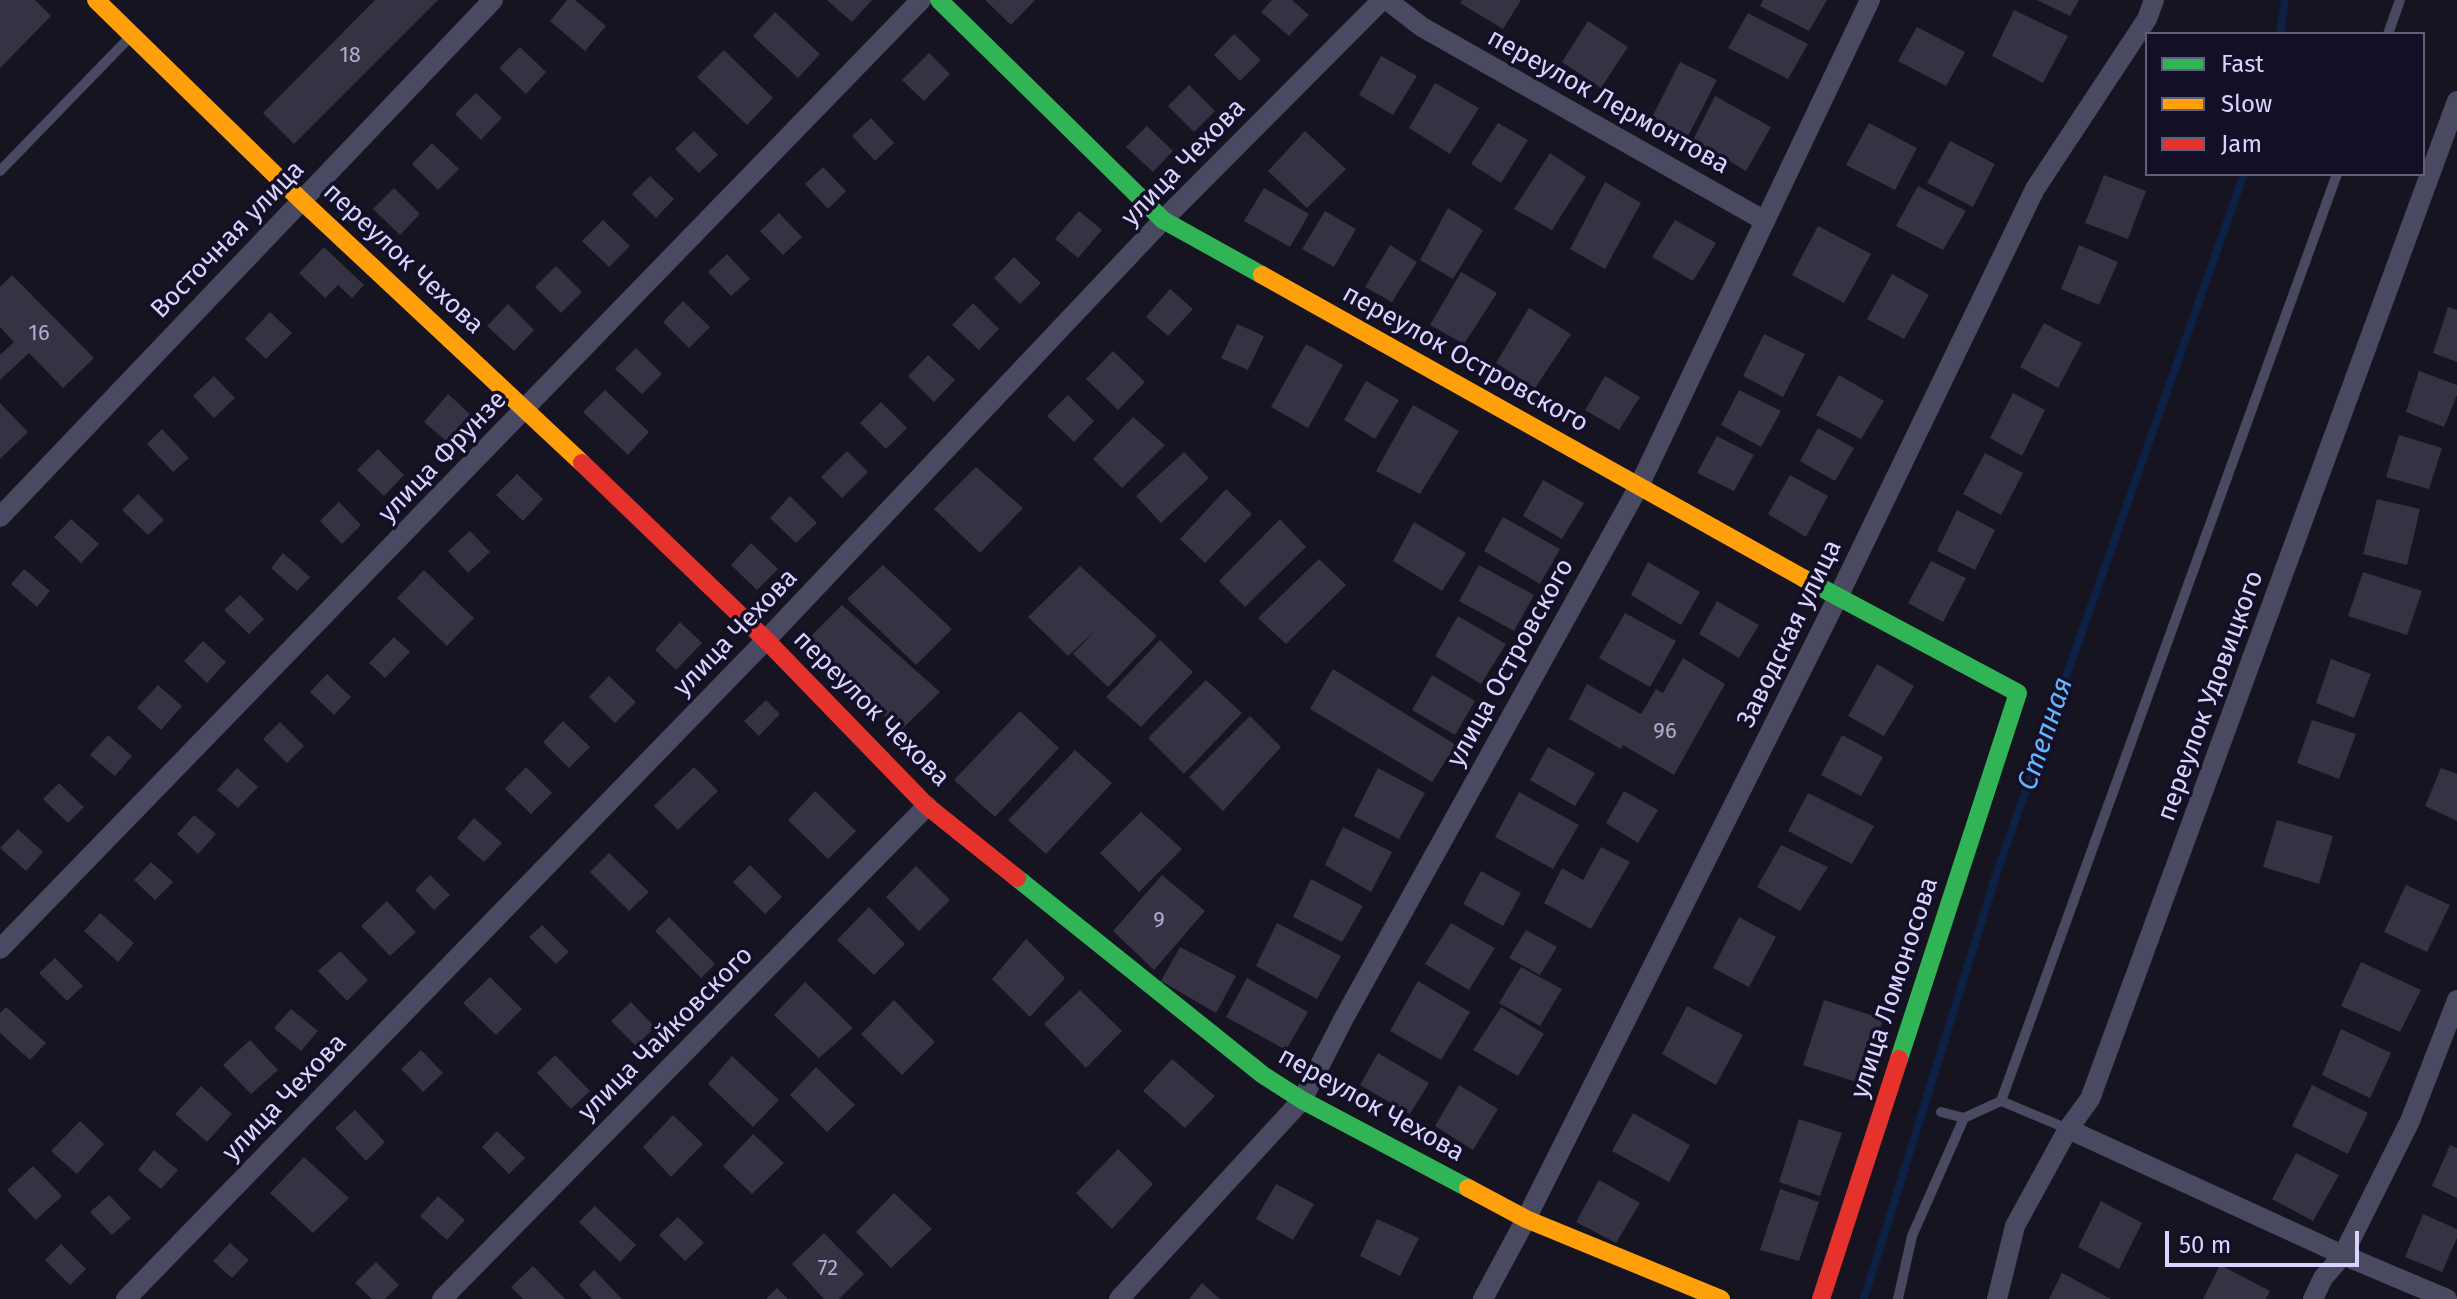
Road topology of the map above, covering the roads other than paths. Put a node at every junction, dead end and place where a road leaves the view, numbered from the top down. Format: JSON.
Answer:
{"nodes":[{"id":1,"x":96,"y":0,"type":"edge"},
{"id":2,"x":493,"y":0,"type":"edge"},
{"id":3,"x":921,"y":0,"type":"edge"},
{"id":4,"x":939,"y":0,"type":"edge"},
{"id":5,"x":1385,"y":0,"type":"edge"},
{"id":6,"x":1870,"y":0,"type":"edge"},
{"id":7,"x":2154,"y":0,"type":"edge"},
{"id":8,"x":2400,"y":0,"type":"edge"},
{"id":9,"x":2389,"y":32,"type":"edge"},
{"id":10,"x":131,"y":36,"type":"junction"},
{"id":11,"x":2457,"y":101,"type":"edge"},
{"id":12,"x":0,"y":171,"type":"edge"},
{"id":13,"x":2336,"y":176,"type":"edge"},
{"id":14,"x":302,"y":201,"type":"junction"},
{"id":15,"x":1163,"y":220,"type":"junction"},
{"id":16,"x":1765,"y":221,"type":"junction"},
{"id":17,"x":525,"y":409,"type":"junction"},
{"id":18,"x":1639,"y":486,"type":"junction"},
{"id":19,"x":0,"y":517,"type":"edge"},
{"id":20,"x":1838,"y":597,"type":"junction"},
{"id":21,"x":766,"y":640,"type":"junction"},
{"id":22,"x":2018,"y":693,"type":"joint"},
{"id":23,"x":927,"y":806,"type":"junction"},
{"id":24,"x":0,"y":949,"type":"edge"},
{"id":25,"x":2457,"y":1000,"type":"edge"},
{"id":26,"x":1302,"y":1100,"type":"junction"},
{"id":27,"x":2001,"y":1101,"type":"junction"},
{"id":28,"x":1941,"y":1112,"type":"dead end"},
{"id":29,"x":1964,"y":1118,"type":"junction"},
{"id":30,"x":2068,"y":1129,"type":"junction"},
{"id":31,"x":1526,"y":1219,"type":"junction"},
{"id":32,"x":2343,"y":1255,"type":"junction"},
{"id":33,"x":126,"y":1299,"type":"edge"},
{"id":34,"x":442,"y":1299,"type":"edge"},
{"id":35,"x":1119,"y":1299,"type":"edge"},
{"id":36,"x":1483,"y":1299,"type":"edge"},
{"id":37,"x":1721,"y":1299,"type":"edge"},
{"id":38,"x":1821,"y":1299,"type":"edge"},
{"id":39,"x":1898,"y":1299,"type":"edge"},
{"id":40,"x":1997,"y":1299,"type":"edge"},
{"id":41,"x":2313,"y":1299,"type":"edge"},
{"id":42,"x":2447,"y":1299,"type":"edge"}],
"edges":[{"from":1,"to":10,"type":"street","name":"переулок Чехова"},
{"from":2,"to":14,"type":"street","name":"Восточная улица"},
{"from":3,"to":17,"type":"street","name":"улица Фрунзе"},
{"from":4,"to":15,"type":"street","name":"переулок Островского"},
{"from":5,"to":15,"type":"street","name":"улица Чехова"},
{"from":5,"to":16,"type":"street","name":"переулок Лермонтова"},
{"from":6,"to":16,"type":"street","name":"улица Островского"},
{"from":7,"to":20,"type":"street","name":"Заводская улица"},
{"from":8,"to":9,"type":"lane"},
{"from":10,"to":12,"type":"lane"},
{"from":10,"to":14,"type":"street","name":"переулок Чехова"},
{"from":11,"to":30,"type":"street","name":"переулок Удовицкого"},
{"from":13,"to":27,"type":"lane"},
{"from":14,"to":17,"type":"street","name":"переулок Чехова"},
{"from":14,"to":19,"type":"street","name":"Восточная улица"},
{"from":15,"to":18,"type":"street","name":"переулок Островского"},
{"from":15,"to":21,"type":"street","name":"улица Чехова"},
{"from":16,"to":18,"type":"street","name":"улица Островского"},
{"from":17,"to":21,"type":"street","name":"переулок Чехова"},
{"from":17,"to":24,"type":"street","name":"улица Фрунзе"},
{"from":18,"to":20,"type":"street","name":"переулок Островского"},
{"from":18,"to":26,"type":"street","name":"улица Островского"},
{"from":20,"to":22,"type":"street","name":"переулок Островского"},
{"from":20,"to":31,"type":"street","name":"Заводская улица"},
{"from":21,"to":23,"type":"street","name":"переулок Чехова"},
{"from":21,"to":33,"type":"street","name":"улица Чехова"},
{"from":22,"to":38,"type":"street","name":"улица Ломоносова"},
{"from":23,"to":26,"type":"street","name":"переулок Чехова"},
{"from":23,"to":34,"type":"street","name":"улица Чайковского"},
{"from":25,"to":32,"type":"street"},
{"from":26,"to":31,"type":"street","name":"переулок Чехова"},
{"from":26,"to":35,"type":"street","name":"улица Островского"},
{"from":27,"to":29,"type":"lane"},
{"from":27,"to":30,"type":"lane"},
{"from":28,"to":29,"type":"lane"},
{"from":29,"to":39,"type":"lane"},
{"from":30,"to":32,"type":"street"},
{"from":30,"to":40,"type":"street","name":"переулок Удовицкого"},
{"from":31,"to":36,"type":"street","name":"Заводская улица"},
{"from":31,"to":37,"type":"street","name":"переулок Чехова"},
{"from":32,"to":41,"type":"street"},
{"from":32,"to":42,"type":"street"}]}
